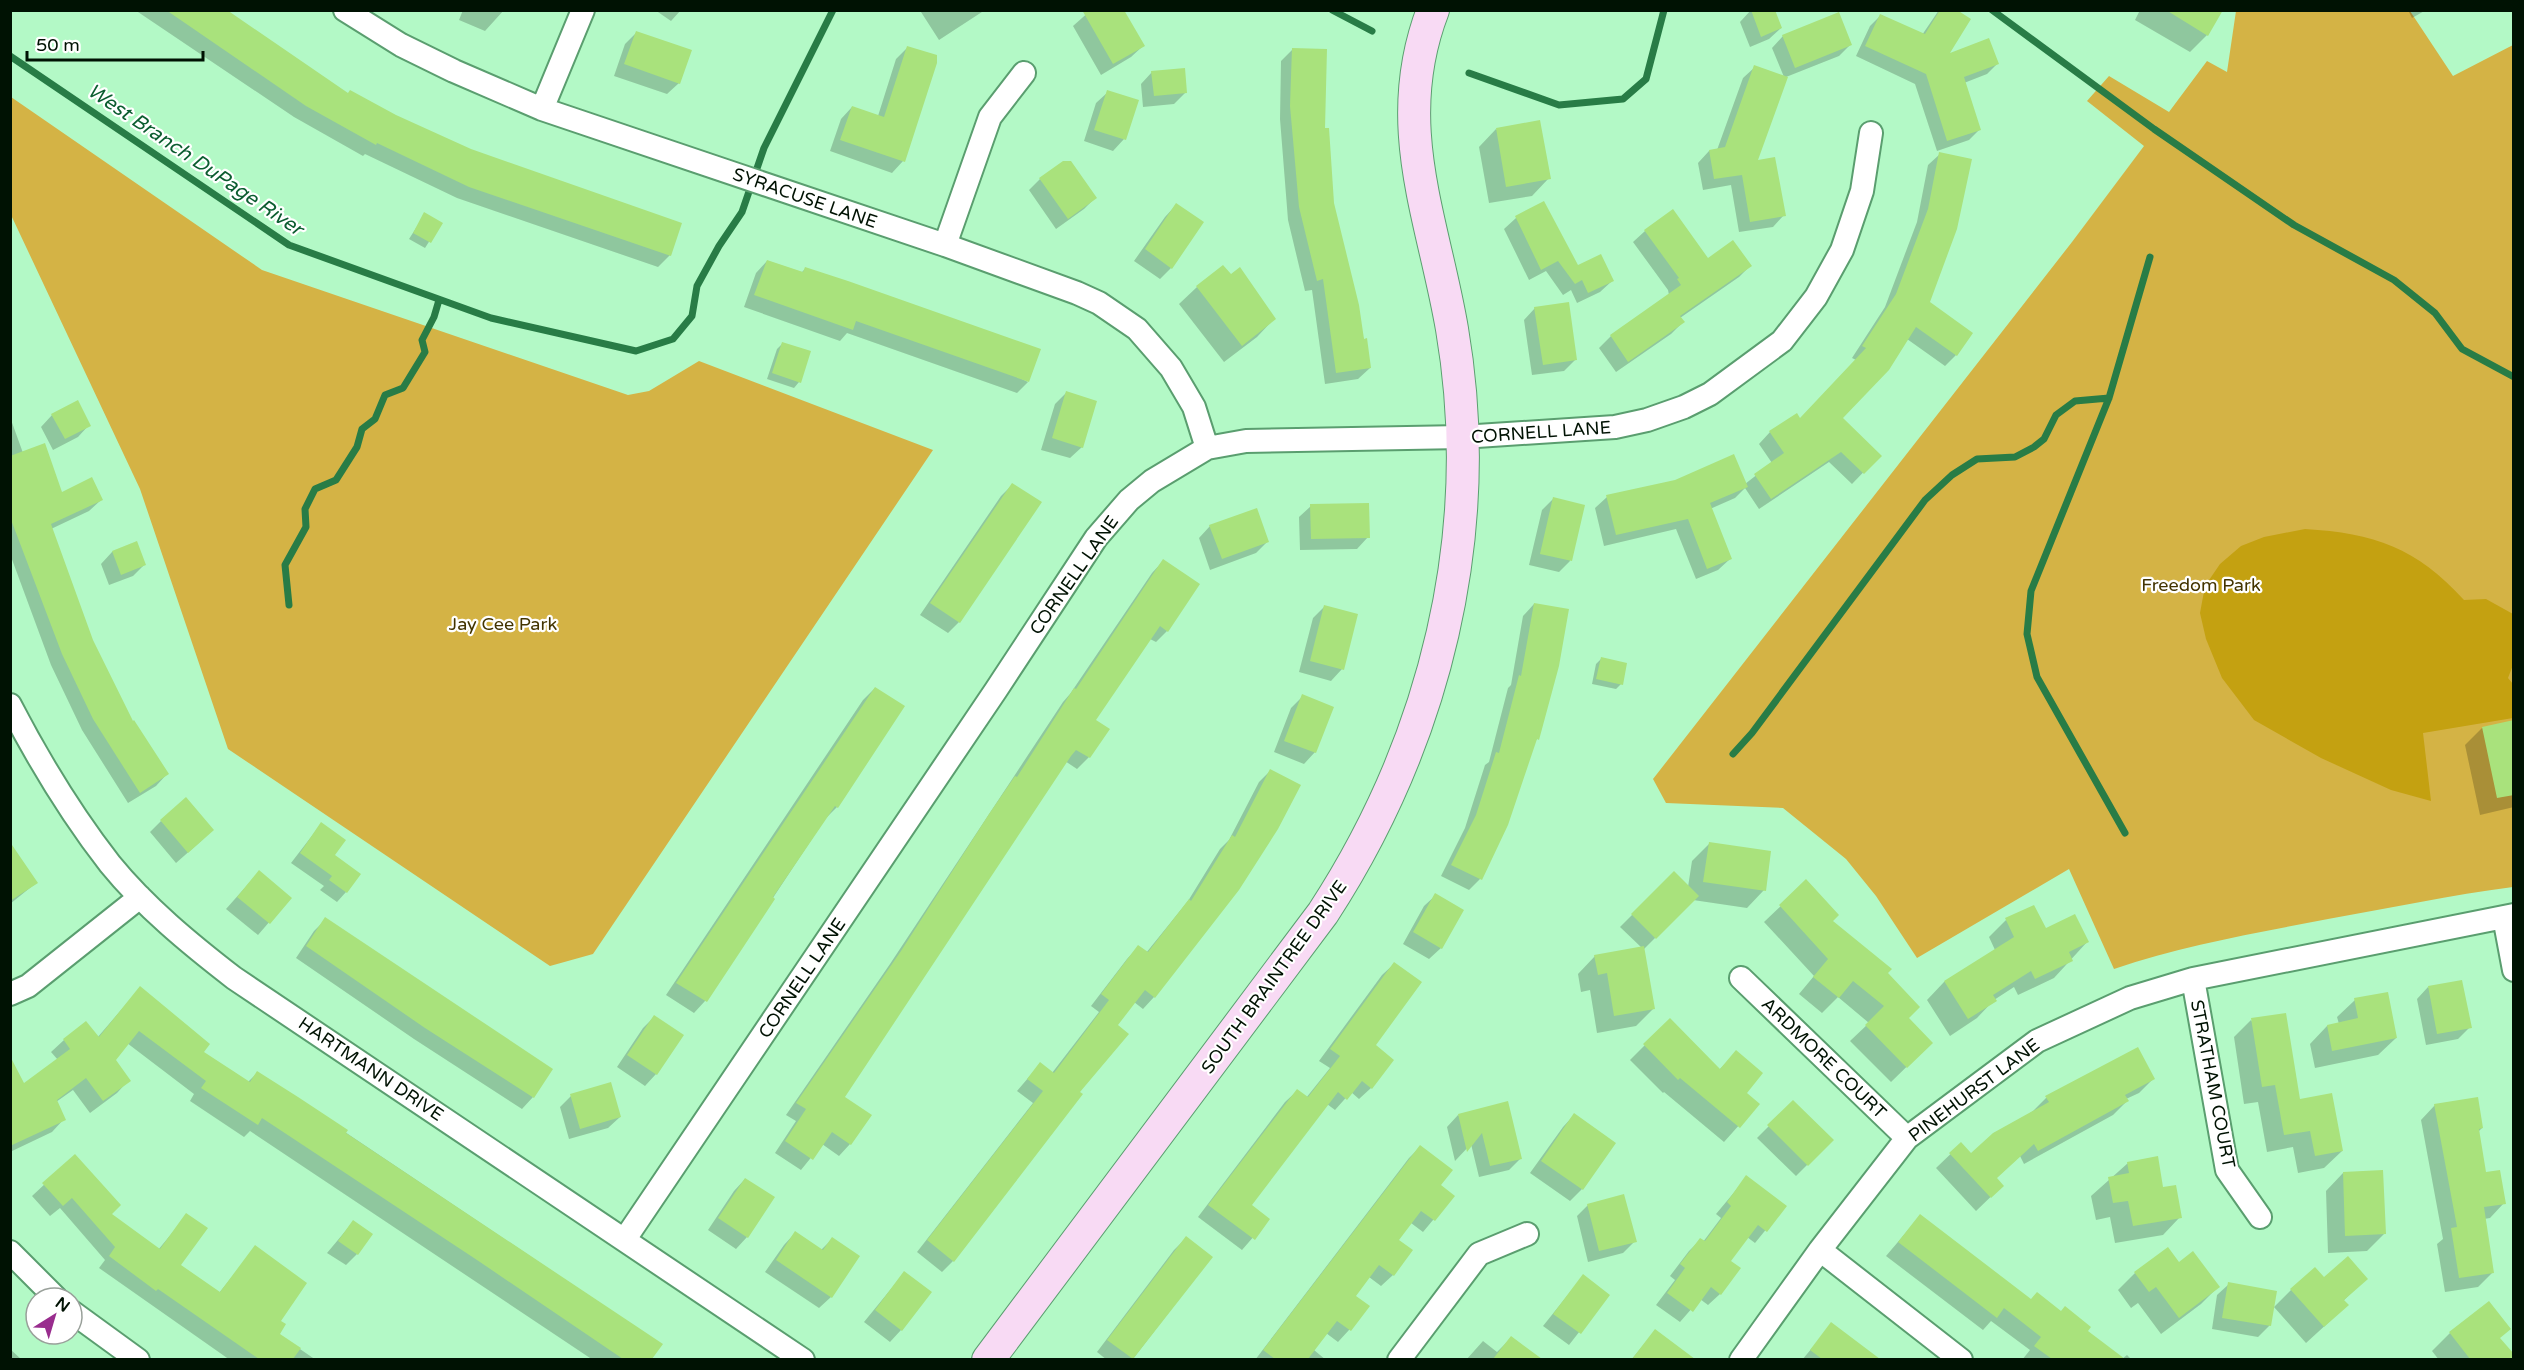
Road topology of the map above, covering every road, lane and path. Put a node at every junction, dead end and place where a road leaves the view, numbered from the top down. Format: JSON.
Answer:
{"nodes":[{"id":1,"x":345,"y":10,"type":"edge"},
{"id":2,"x":583,"y":10,"type":"edge"},
{"id":3,"x":1433,"y":10,"type":"edge"},
{"id":4,"x":1024,"y":73,"type":"dead end"},
{"id":5,"x":542,"y":109,"type":"junction"},
{"id":6,"x":1871,"y":133,"type":"dead end"},
{"id":7,"x":945,"y":245,"type":"junction"},
{"id":8,"x":1462,"y":437,"type":"junction"},
{"id":9,"x":1208,"y":448,"type":"junction"},
{"id":10,"x":10,"y":705,"type":"edge"},
{"id":11,"x":140,"y":897,"type":"junction"},
{"id":12,"x":2509,"y":916,"type":"edge"},
{"id":13,"x":2514,"y":970,"type":"edge"},
{"id":14,"x":1741,"y":978,"type":"dead end"},
{"id":15,"x":2193,"y":979,"type":"junction"},
{"id":16,"x":10,"y":994,"type":"edge"},
{"id":17,"x":1907,"y":1138,"type":"junction"},
{"id":18,"x":2260,"y":1217,"type":"dead end"},
{"id":19,"x":1527,"y":1234,"type":"dead end"},
{"id":20,"x":625,"y":1239,"type":"junction"},
{"id":21,"x":1820,"y":1250,"type":"junction"},
{"id":22,"x":10,"y":1252,"type":"edge"},
{"id":23,"x":44,"y":1286,"type":"edge"},
{"id":24,"x":84,"y":1321,"type":"edge"},
{"id":25,"x":138,"y":1359,"type":"edge"},
{"id":26,"x":803,"y":1359,"type":"edge"},
{"id":27,"x":988,"y":1359,"type":"edge"},
{"id":28,"x":1399,"y":1359,"type":"edge"},
{"id":29,"x":1741,"y":1359,"type":"edge"},
{"id":30,"x":1961,"y":1359,"type":"edge"}],
"edges":[{"from":1,"to":5,"type":"street","name":"SYRACUSE LANE"},
{"from":2,"to":5,"type":"street"},
{"from":3,"to":8,"type":"street","name":"SOUTH BRAINTREE DRIVE"},
{"from":4,"to":7,"type":"street"},
{"from":5,"to":7,"type":"street","name":"SYRACUSE LANE"},
{"from":6,"to":8,"type":"street","name":"CORNELL LANE"},
{"from":7,"to":9,"type":"street","name":"SYRACUSE LANE"},
{"from":8,"to":9,"type":"street","name":"CORNELL LANE"},
{"from":8,"to":27,"type":"street","name":"SOUTH BRAINTREE DRIVE"},
{"from":9,"to":20,"type":"street","name":"CORNELL LANE"},
{"from":10,"to":11,"type":"street","name":"HARTMANN DRIVE"},
{"from":11,"to":16,"type":"street"},
{"from":11,"to":20,"type":"street","name":"HARTMANN DRIVE"},
{"from":12,"to":13,"type":"street"},
{"from":12,"to":15,"type":"street","name":"PINEHURST LANE"},
{"from":14,"to":17,"type":"street","name":"ARDMORE COURT"},
{"from":15,"to":17,"type":"street","name":"PINEHURST LANE"},
{"from":15,"to":18,"type":"street","name":"STRATHAM COURT"},
{"from":17,"to":21,"type":"street","name":"PINEHURST LANE"},
{"from":19,"to":28,"type":"street"},
{"from":20,"to":26,"type":"street","name":"HARTMANN DRIVE"},
{"from":21,"to":29,"type":"street","name":"PINEHURST LANE"},
{"from":21,"to":30,"type":"street"},
{"from":22,"to":23,"type":"street"},
{"from":24,"to":25,"type":"street"}]}
